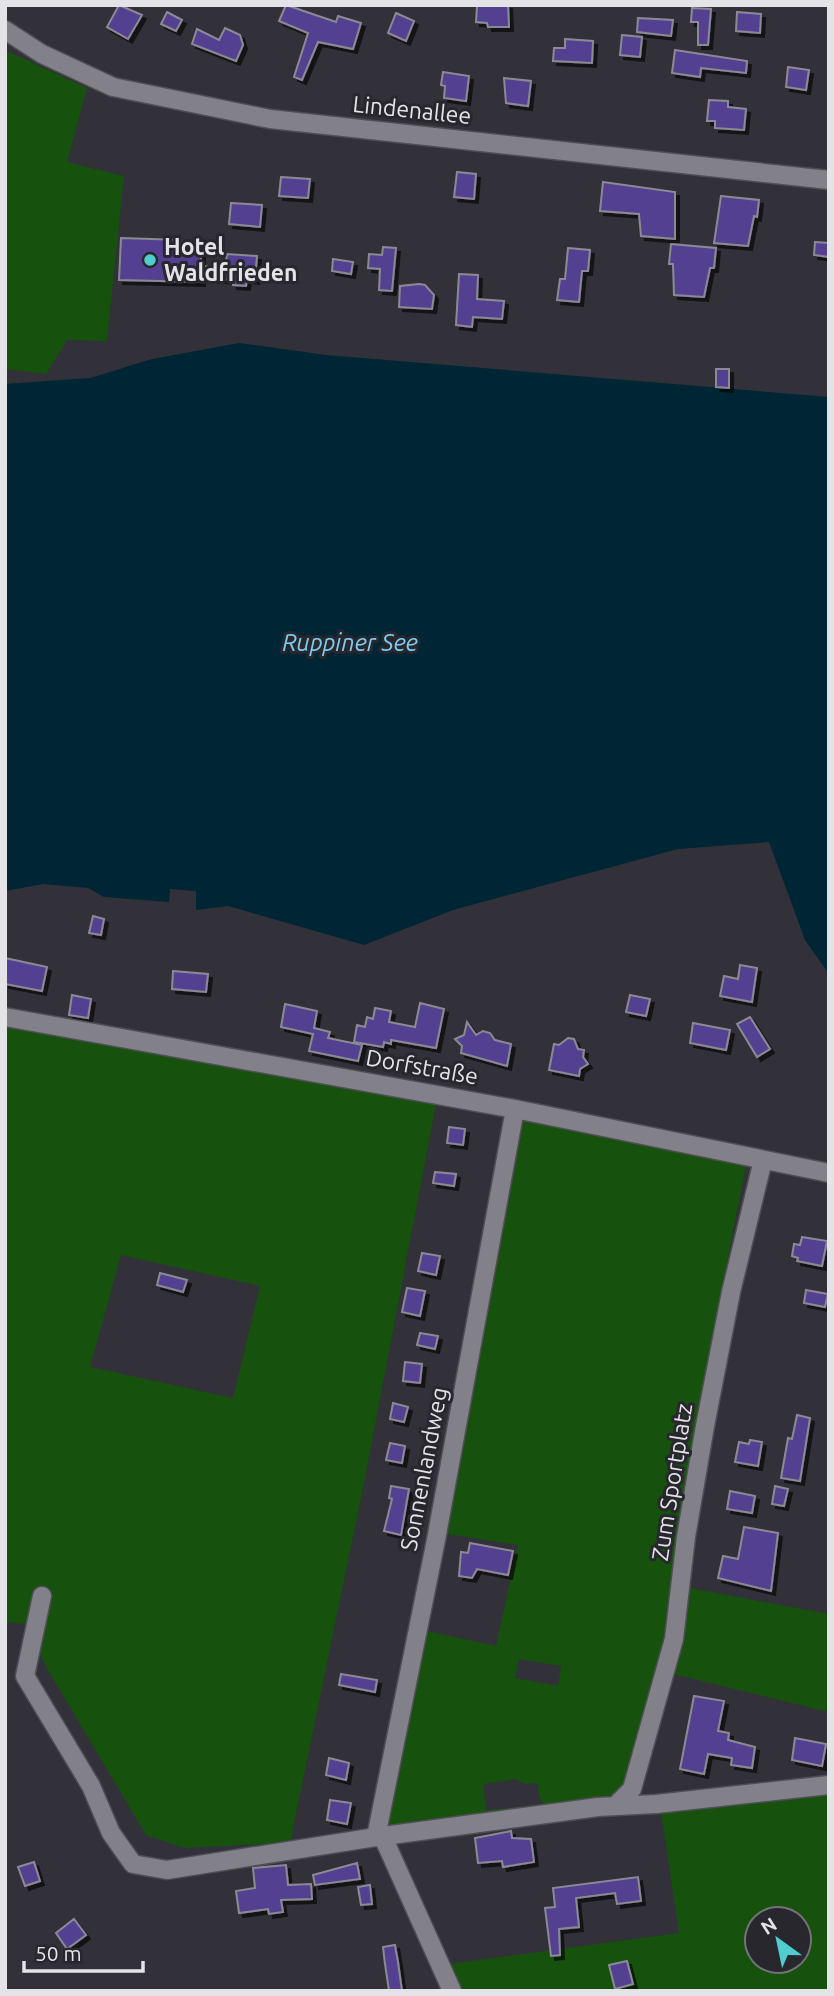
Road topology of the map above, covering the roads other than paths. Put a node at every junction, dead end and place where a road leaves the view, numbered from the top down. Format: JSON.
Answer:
{"nodes":[{"id":1,"x":5,"y":30,"type":"edge"},
{"id":2,"x":829,"y":180,"type":"edge"},
{"id":3,"x":5,"y":1017,"type":"edge"},
{"id":4,"x":515,"y":1109,"type":"junction"},
{"id":5,"x":763,"y":1160,"type":"junction"},
{"id":6,"x":829,"y":1173,"type":"edge"},
{"id":7,"x":42,"y":1596,"type":"dead end"},
{"id":8,"x":829,"y":1785,"type":"edge"},
{"id":9,"x":616,"y":1805,"type":"junction"},
{"id":10,"x":380,"y":1837,"type":"junction"},
{"id":11,"x":452,"y":1991,"type":"edge"}],
"edges":[{"from":1,"to":2,"type":"street","name":"Lindenallee"},
{"from":3,"to":4,"type":"street","name":"Dorfstraße"},
{"from":4,"to":5,"type":"street","name":"Dorfstraße"},
{"from":4,"to":10,"type":"street","name":"Sonnenlandweg"},
{"from":5,"to":6,"type":"street","name":"Dorfstraße"},
{"from":5,"to":9,"type":"street","name":"Zum Sportplatz"},
{"from":7,"to":10,"type":"street"},
{"from":8,"to":9,"type":"street"},
{"from":9,"to":10,"type":"street"},
{"from":10,"to":11,"type":"street"}]}
